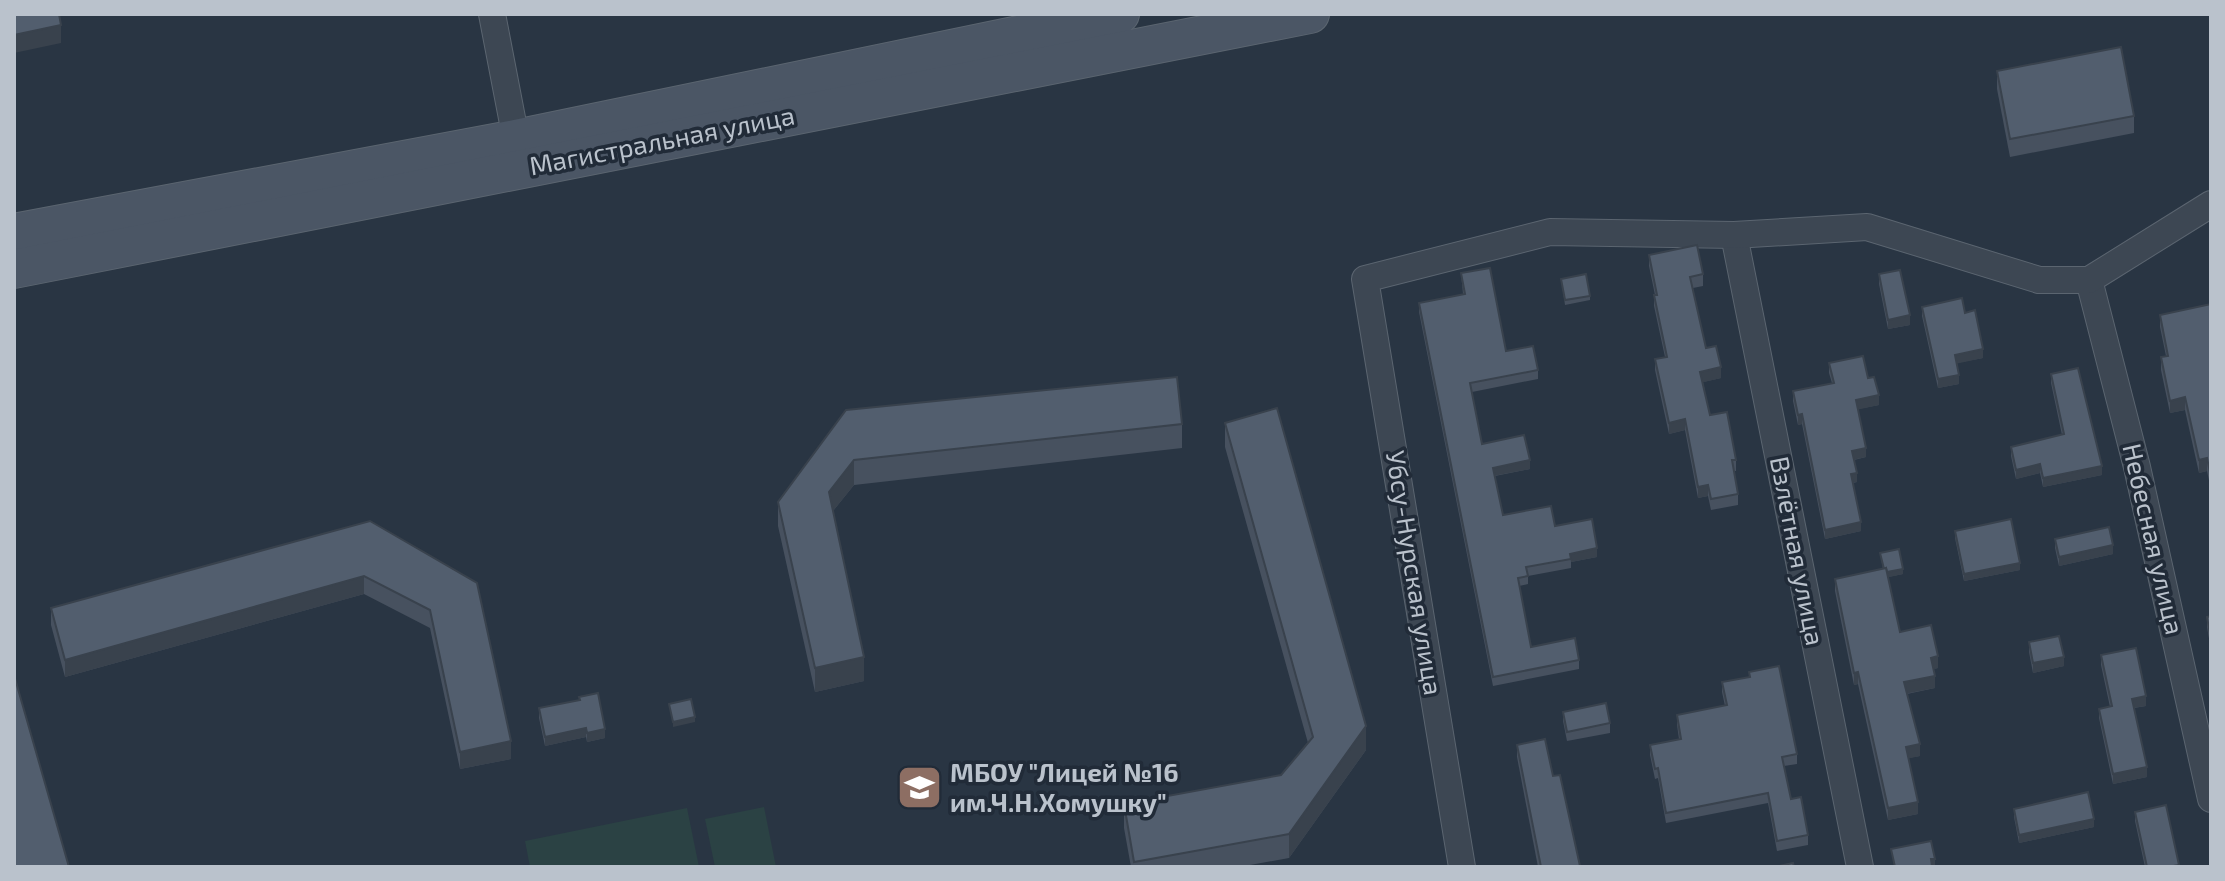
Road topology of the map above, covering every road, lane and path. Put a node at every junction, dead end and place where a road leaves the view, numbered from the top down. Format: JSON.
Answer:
{"nodes":[{"id":1,"x":492,"y":14,"type":"edge"},
{"id":2,"x":1120,"y":14,"type":"edge"},
{"id":3,"x":1310,"y":14,"type":"edge"},
{"id":4,"x":516,"y":139,"type":"junction"},
{"id":5,"x":2211,"y":204,"type":"edge"},
{"id":6,"x":14,"y":233,"type":"edge"},
{"id":7,"x":1734,"y":235,"type":"junction"},
{"id":8,"x":14,"y":269,"type":"edge"},
{"id":9,"x":2089,"y":280,"type":"junction"},
{"id":10,"x":2211,"y":799,"type":"edge"},
{"id":11,"x":1462,"y":867,"type":"edge"},
{"id":12,"x":1860,"y":867,"type":"edge"}],
"edges":[{"from":1,"to":4,"type":"street"},
{"from":2,"to":4,"type":"main road","name":"Магистральная улица"},
{"from":3,"to":8,"type":"main road","name":"Магистральная улица"},
{"from":4,"to":6,"type":"main road","name":"Магистральная улица"},
{"from":5,"to":9,"type":"street"},
{"from":7,"to":9,"type":"street"},
{"from":7,"to":11,"type":"street","name":"Убсу-Нурская улица"},
{"from":7,"to":12,"type":"street","name":"Взлётная улица"},
{"from":9,"to":10,"type":"street","name":"Небесная улица"}]}
